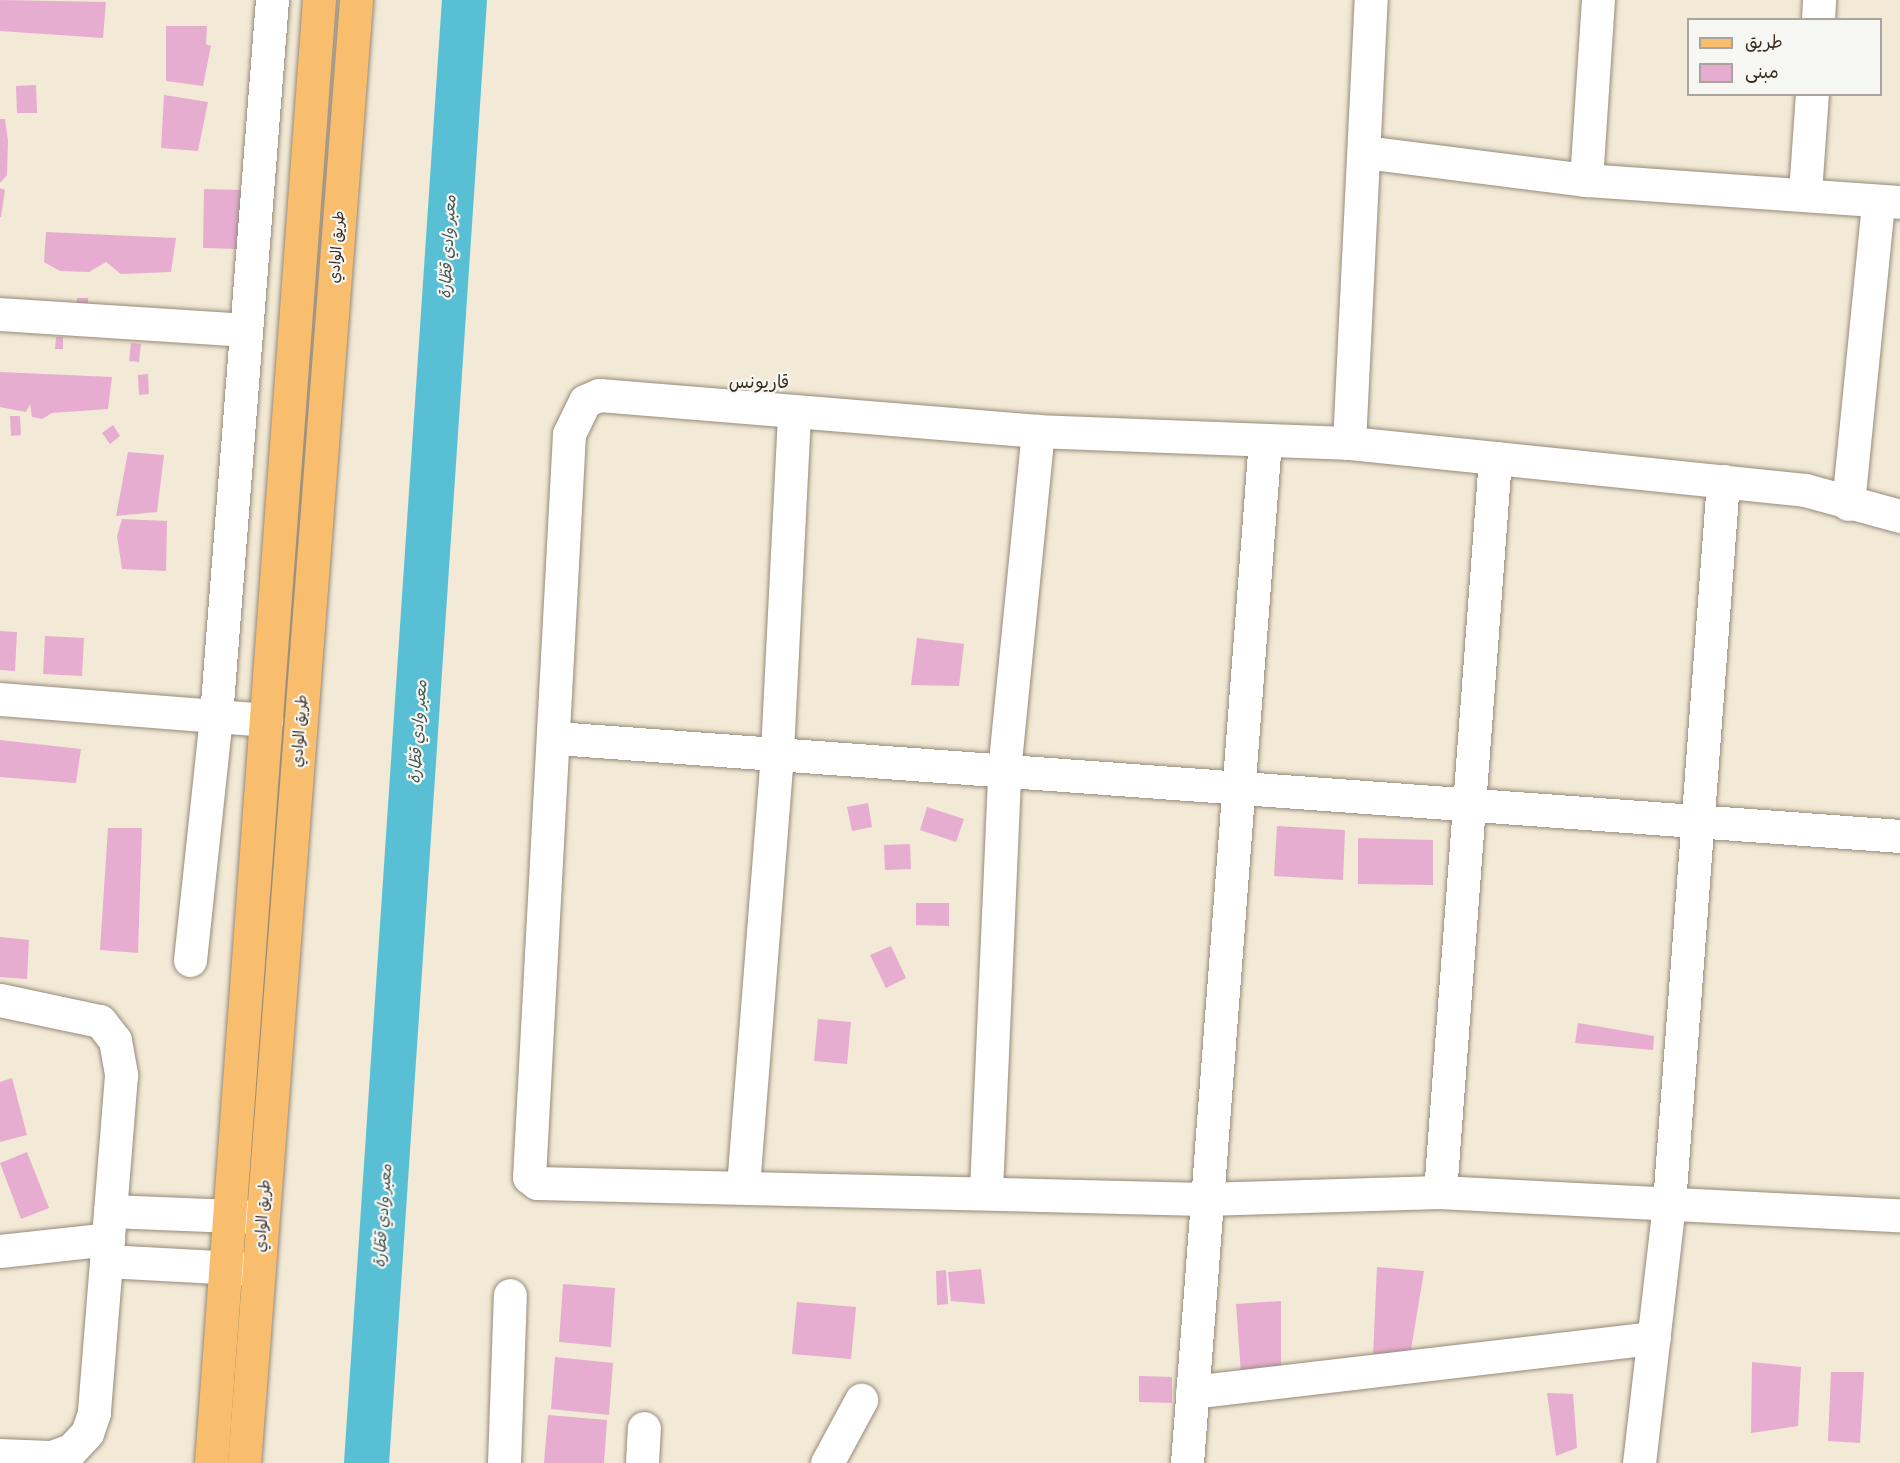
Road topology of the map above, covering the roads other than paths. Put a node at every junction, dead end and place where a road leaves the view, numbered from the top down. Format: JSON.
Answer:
{"nodes":[{"id":1,"x":272,"y":0,"type":"edge"},
{"id":2,"x":319,"y":0,"type":"edge"},
{"id":3,"x":356,"y":0,"type":"edge"},
{"id":4,"x":1371,"y":0,"type":"edge"},
{"id":5,"x":1598,"y":0,"type":"edge"},
{"id":6,"x":1820,"y":0,"type":"edge"},
{"id":7,"x":1818,"y":18,"type":"edge"},
{"id":8,"x":1812,"y":96,"type":"edge"},
{"id":9,"x":1364,"y":152,"type":"junction"},
{"id":10,"x":1586,"y":180,"type":"junction"},
{"id":11,"x":1805,"y":193,"type":"junction"},
{"id":12,"x":1889,"y":202,"type":"edge"},
{"id":13,"x":0,"y":314,"type":"edge"},
{"id":14,"x":245,"y":330,"type":"junction"},
{"id":15,"x":291,"y":375,"type":"junction"},
{"id":16,"x":327,"y":378,"type":"junction"},
{"id":17,"x":794,"y":411,"type":"junction"},
{"id":18,"x":1038,"y":431,"type":"junction"},
{"id":19,"x":1265,"y":440,"type":"junction"},
{"id":20,"x":1349,"y":443,"type":"junction"},
{"id":21,"x":1495,"y":458,"type":"junction"},
{"id":22,"x":1724,"y":481,"type":"junction"},
{"id":23,"x":1848,"y":504,"type":"junction"},
{"id":24,"x":1900,"y":516,"type":"edge"},
{"id":25,"x":0,"y":699,"type":"edge"},
{"id":26,"x":216,"y":716,"type":"junction"},
{"id":27,"x":266,"y":720,"type":"junction"},
{"id":28,"x":556,"y":738,"type":"junction"},
{"id":29,"x":777,"y":751,"type":"junction"},
{"id":30,"x":1004,"y":771,"type":"junction"},
{"id":31,"x":1234,"y":786,"type":"junction"},
{"id":32,"x":1473,"y":805,"type":"junction"},
{"id":33,"x":1702,"y":821,"type":"junction"},
{"id":34,"x":1900,"y":836,"type":"edge"},
{"id":35,"x":190,"y":960,"type":"dead end"},
{"id":36,"x":0,"y":999,"type":"edge"},
{"id":37,"x":743,"y":1186,"type":"junction"},
{"id":38,"x":986,"y":1190,"type":"junction"},
{"id":39,"x":1440,"y":1192,"type":"junction"},
{"id":40,"x":1204,"y":1199,"type":"junction"},
{"id":41,"x":1669,"y":1203,"type":"junction"},
{"id":42,"x":1900,"y":1215,"type":"edge"},
{"id":43,"x":227,"y":1216,"type":"junction"},
{"id":44,"x":262,"y":1217,"type":"junction"},
{"id":45,"x":108,"y":1237,"type":"junction"},
{"id":46,"x":0,"y":1251,"type":"edge"},
{"id":47,"x":224,"y":1267,"type":"junction"},
{"id":48,"x":259,"y":1269,"type":"junction"},
{"id":49,"x":510,"y":1295,"type":"dead end"},
{"id":50,"x":1654,"y":1338,"type":"junction"},
{"id":51,"x":1192,"y":1392,"type":"junction"},
{"id":52,"x":861,"y":1400,"type":"dead end"},
{"id":53,"x":644,"y":1428,"type":"dead end"},
{"id":54,"x":0,"y":1455,"type":"edge"},
{"id":55,"x":211,"y":1463,"type":"edge"},
{"id":56,"x":244,"y":1463,"type":"edge"},
{"id":57,"x":504,"y":1463,"type":"edge"},
{"id":58,"x":642,"y":1463,"type":"edge"},
{"id":59,"x":827,"y":1463,"type":"edge"},
{"id":60,"x":1187,"y":1463,"type":"edge"},
{"id":61,"x":1639,"y":1463,"type":"edge"}],
"edges":[{"from":1,"to":14,"type":"street"},
{"from":2,"to":15,"type":"main road"},
{"from":3,"to":16,"type":"main road","name":"طريق الوادي"},
{"from":4,"to":9,"type":"street"},
{"from":5,"to":10,"type":"street"},
{"from":6,"to":7,"type":"street"},
{"from":8,"to":11,"type":"street"},
{"from":9,"to":10,"type":"street"},
{"from":9,"to":20,"type":"street"},
{"from":10,"to":11,"type":"street"},
{"from":11,"to":12,"type":"street"},
{"from":12,"to":23,"type":"street"},
{"from":13,"to":14,"type":"street"},
{"from":14,"to":26,"type":"street"},
{"from":15,"to":16,"type":"main road"},
{"from":15,"to":27,"type":"main road"},
{"from":16,"to":44,"type":"main road","name":"طريق الوادي"},
{"from":17,"to":18,"type":"street"},
{"from":17,"to":28,"type":"street"},
{"from":17,"to":29,"type":"street"},
{"from":18,"to":19,"type":"street"},
{"from":18,"to":30,"type":"street"},
{"from":19,"to":20,"type":"street"},
{"from":19,"to":31,"type":"street"},
{"from":20,"to":21,"type":"street"},
{"from":21,"to":22,"type":"street"},
{"from":21,"to":32,"type":"street"},
{"from":22,"to":23,"type":"street"},
{"from":22,"to":33,"type":"street"},
{"from":23,"to":24,"type":"street"},
{"from":25,"to":26,"type":"street"},
{"from":26,"to":27,"type":"street"},
{"from":26,"to":35,"type":"street"},
{"from":27,"to":43,"type":"main road"},
{"from":28,"to":29,"type":"street"},
{"from":28,"to":37,"type":"street"},
{"from":29,"to":30,"type":"street"},
{"from":29,"to":37,"type":"street"},
{"from":30,"to":31,"type":"street"},
{"from":30,"to":38,"type":"street"},
{"from":31,"to":32,"type":"street"},
{"from":31,"to":40,"type":"street"},
{"from":32,"to":33,"type":"street"},
{"from":32,"to":39,"type":"street"},
{"from":33,"to":34,"type":"street"},
{"from":33,"to":41,"type":"street"},
{"from":36,"to":45,"type":"street"},
{"from":37,"to":38,"type":"street"},
{"from":38,"to":40,"type":"street"},
{"from":39,"to":40,"type":"street"},
{"from":39,"to":41,"type":"street"},
{"from":40,"to":51,"type":"street"},
{"from":41,"to":42,"type":"street"},
{"from":41,"to":50,"type":"street"},
{"from":43,"to":44,"type":"street"},
{"from":43,"to":45,"type":"street"},
{"from":43,"to":47,"type":"main road"},
{"from":44,"to":48,"type":"main road","name":"طريق الوادي"},
{"from":45,"to":46,"type":"street"},
{"from":45,"to":47,"type":"street"},
{"from":45,"to":54,"type":"street"},
{"from":47,"to":48,"type":"street"},
{"from":47,"to":55,"type":"main road"},
{"from":48,"to":56,"type":"main road","name":"طريق الوادي"},
{"from":49,"to":57,"type":"street"},
{"from":50,"to":51,"type":"street"},
{"from":50,"to":61,"type":"street"},
{"from":51,"to":60,"type":"street"},
{"from":52,"to":59,"type":"street"},
{"from":53,"to":58,"type":"street"}]}
